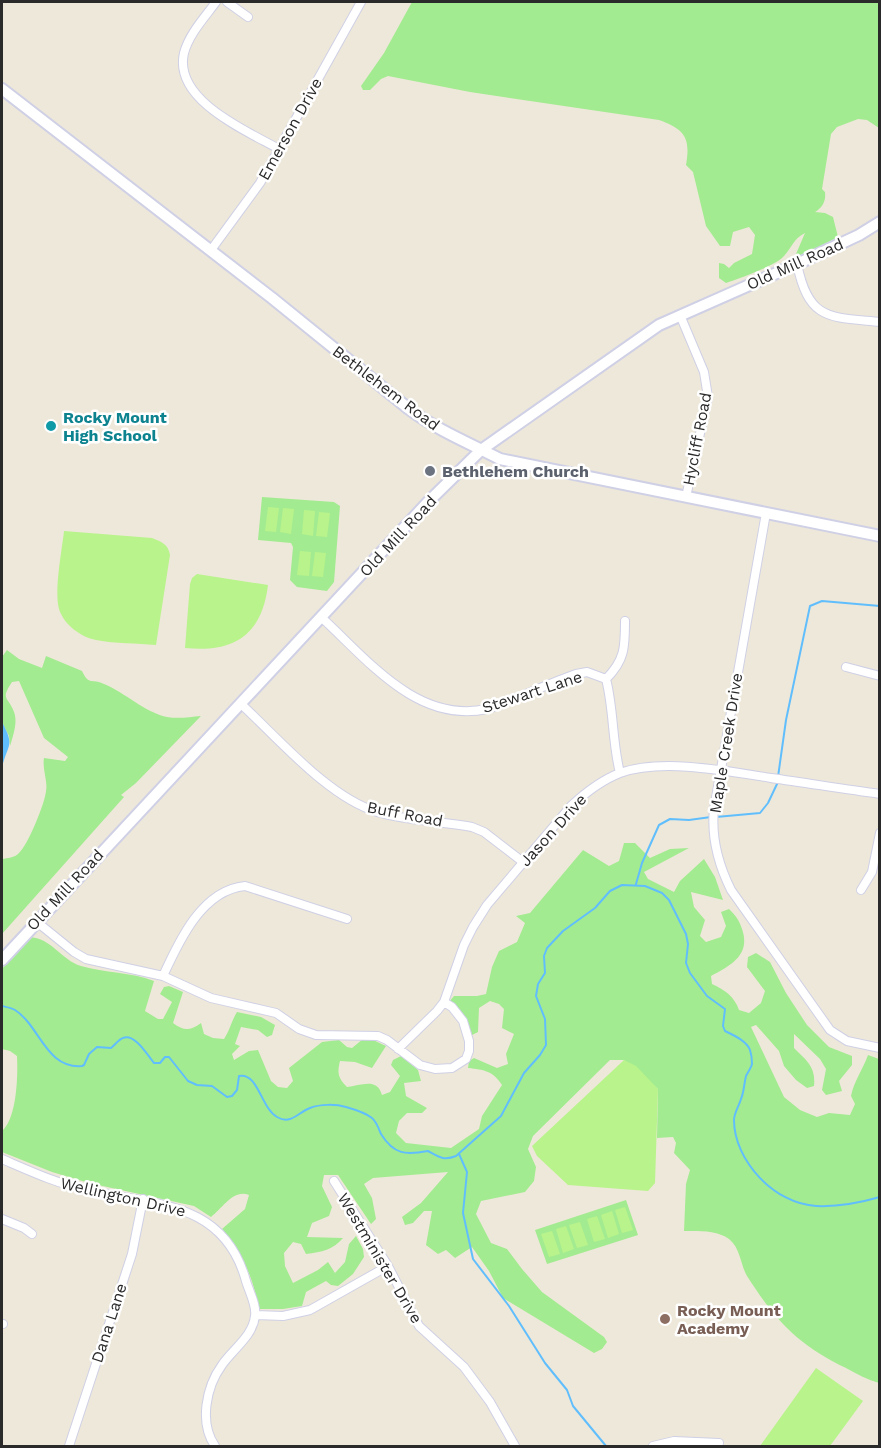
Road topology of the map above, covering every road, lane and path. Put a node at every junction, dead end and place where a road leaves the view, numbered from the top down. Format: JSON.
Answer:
{"nodes":[{"id":1,"x":216,"y":2,"type":"edge"},
{"id":2,"x":227,"y":2,"type":"edge"},
{"id":3,"x":361,"y":2,"type":"edge"},
{"id":4,"x":248,"y":17,"type":"dead end"},
{"id":5,"x":2,"y":89,"type":"edge"},
{"id":6,"x":279,"y":149,"type":"junction"},
{"id":7,"x":879,"y":222,"type":"edge"},
{"id":8,"x":211,"y":250,"type":"junction"},
{"id":9,"x":797,"y":264,"type":"junction"},
{"id":10,"x":680,"y":315,"type":"junction"},
{"id":11,"x":879,"y":322,"type":"edge"},
{"id":12,"x":482,"y":450,"type":"junction"},
{"id":13,"x":686,"y":497,"type":"junction"},
{"id":14,"x":766,"y":513,"type":"junction"},
{"id":15,"x":879,"y":536,"type":"edge"},
{"id":16,"x":322,"y":618,"type":"junction"},
{"id":17,"x":625,"y":621,"type":"dead end"},
{"id":18,"x":846,"y":667,"type":"dead end"},
{"id":19,"x":879,"y":676,"type":"edge"},
{"id":20,"x":606,"y":680,"type":"junction"},
{"id":21,"x":241,"y":704,"type":"junction"},
{"id":22,"x":721,"y":770,"type":"junction"},
{"id":23,"x":620,"y":773,"type":"junction"},
{"id":24,"x":879,"y":795,"type":"edge"},
{"id":25,"x":879,"y":834,"type":"edge"},
{"id":26,"x":523,"y":862,"type":"junction"},
{"id":27,"x":861,"y":890,"type":"dead end"},
{"id":28,"x":347,"y":920,"type":"dead end"},
{"id":29,"x":37,"y":922,"type":"junction"},
{"id":30,"x":2,"y":960,"type":"edge"},
{"id":31,"x":163,"y":976,"type":"junction"},
{"id":32,"x":444,"y":1002,"type":"junction"},
{"id":33,"x":879,"y":1048,"type":"edge"},
{"id":34,"x":398,"y":1049,"type":"junction"},
{"id":35,"x":2,"y":1159,"type":"edge"},
{"id":36,"x":334,"y":1181,"type":"dead end"},
{"id":37,"x":144,"y":1199,"type":"junction"},
{"id":38,"x":2,"y":1219,"type":"edge"},
{"id":39,"x":32,"y":1234,"type":"dead end"},
{"id":40,"x":388,"y":1266,"type":"junction"},
{"id":41,"x":256,"y":1315,"type":"junction"},
{"id":42,"x":719,"y":1443,"type":"dead end"},
{"id":43,"x":69,"y":1446,"type":"edge"},
{"id":44,"x":215,"y":1446,"type":"edge"},
{"id":45,"x":515,"y":1446,"type":"edge"},
{"id":46,"x":653,"y":1446,"type":"edge"}],
"edges":[{"from":1,"to":6,"type":"street"},
{"from":2,"to":4,"type":"street"},
{"from":3,"to":6,"type":"street","name":"Emerson Drive"},
{"from":5,"to":8,"type":"street","name":"Bethlehem Road"},
{"from":6,"to":8,"type":"street","name":"Emerson Drive"},
{"from":7,"to":9,"type":"street","name":"Old Mill Road"},
{"from":8,"to":12,"type":"street","name":"Bethlehem Road"},
{"from":9,"to":10,"type":"street","name":"Old Mill Road"},
{"from":9,"to":11,"type":"street"},
{"from":10,"to":12,"type":"street","name":"Old Mill Road"},
{"from":10,"to":13,"type":"street","name":"Hycliff Road"},
{"from":12,"to":13,"type":"street","name":"Bethlehem Road"},
{"from":12,"to":16,"type":"street","name":"Old Mill Road"},
{"from":13,"to":14,"type":"street","name":"Bethlehem Road"},
{"from":14,"to":15,"type":"street","name":"Bethlehem Road"},
{"from":14,"to":22,"type":"street","name":"Maple Creek Drive"},
{"from":16,"to":20,"type":"street","name":"Stewart Lane"},
{"from":16,"to":21,"type":"street","name":"Old Mill Road"},
{"from":17,"to":20,"type":"street"},
{"from":18,"to":19,"type":"street"},
{"from":20,"to":23,"type":"street","name":"Stewart Lane"},
{"from":21,"to":26,"type":"street","name":"Buff Road"},
{"from":21,"to":29,"type":"street","name":"Old Mill Road"},
{"from":22,"to":23,"type":"street","name":"Jason Drive"},
{"from":22,"to":24,"type":"street","name":"Jason Drive"},
{"from":22,"to":33,"type":"street","name":"Maple Creek Drive"},
{"from":23,"to":26,"type":"street","name":"Jason Drive"},
{"from":25,"to":27,"type":"street"},
{"from":26,"to":32,"type":"street","name":"Jason Drive"},
{"from":28,"to":31,"type":"street"},
{"from":29,"to":30,"type":"street","name":"Old Mill Road"},
{"from":29,"to":31,"type":"street"},
{"from":31,"to":34,"type":"street"},
{"from":32,"to":34,"type":"street","name":"Jason Drive"},
{"from":32,"to":34,"type":"street"},
{"from":35,"to":37,"type":"street","name":"Wellington Drive"},
{"from":36,"to":40,"type":"street","name":"Westminister Drive"},
{"from":37,"to":41,"type":"street","name":"Wellington Drive"},
{"from":37,"to":43,"type":"street","name":"Dana Lane"},
{"from":38,"to":39,"type":"street"},
{"from":40,"to":41,"type":"street"},
{"from":40,"to":45,"type":"street","name":"Westminister Drive"},
{"from":41,"to":44,"type":"street"},
{"from":42,"to":46,"type":"street"}]}
